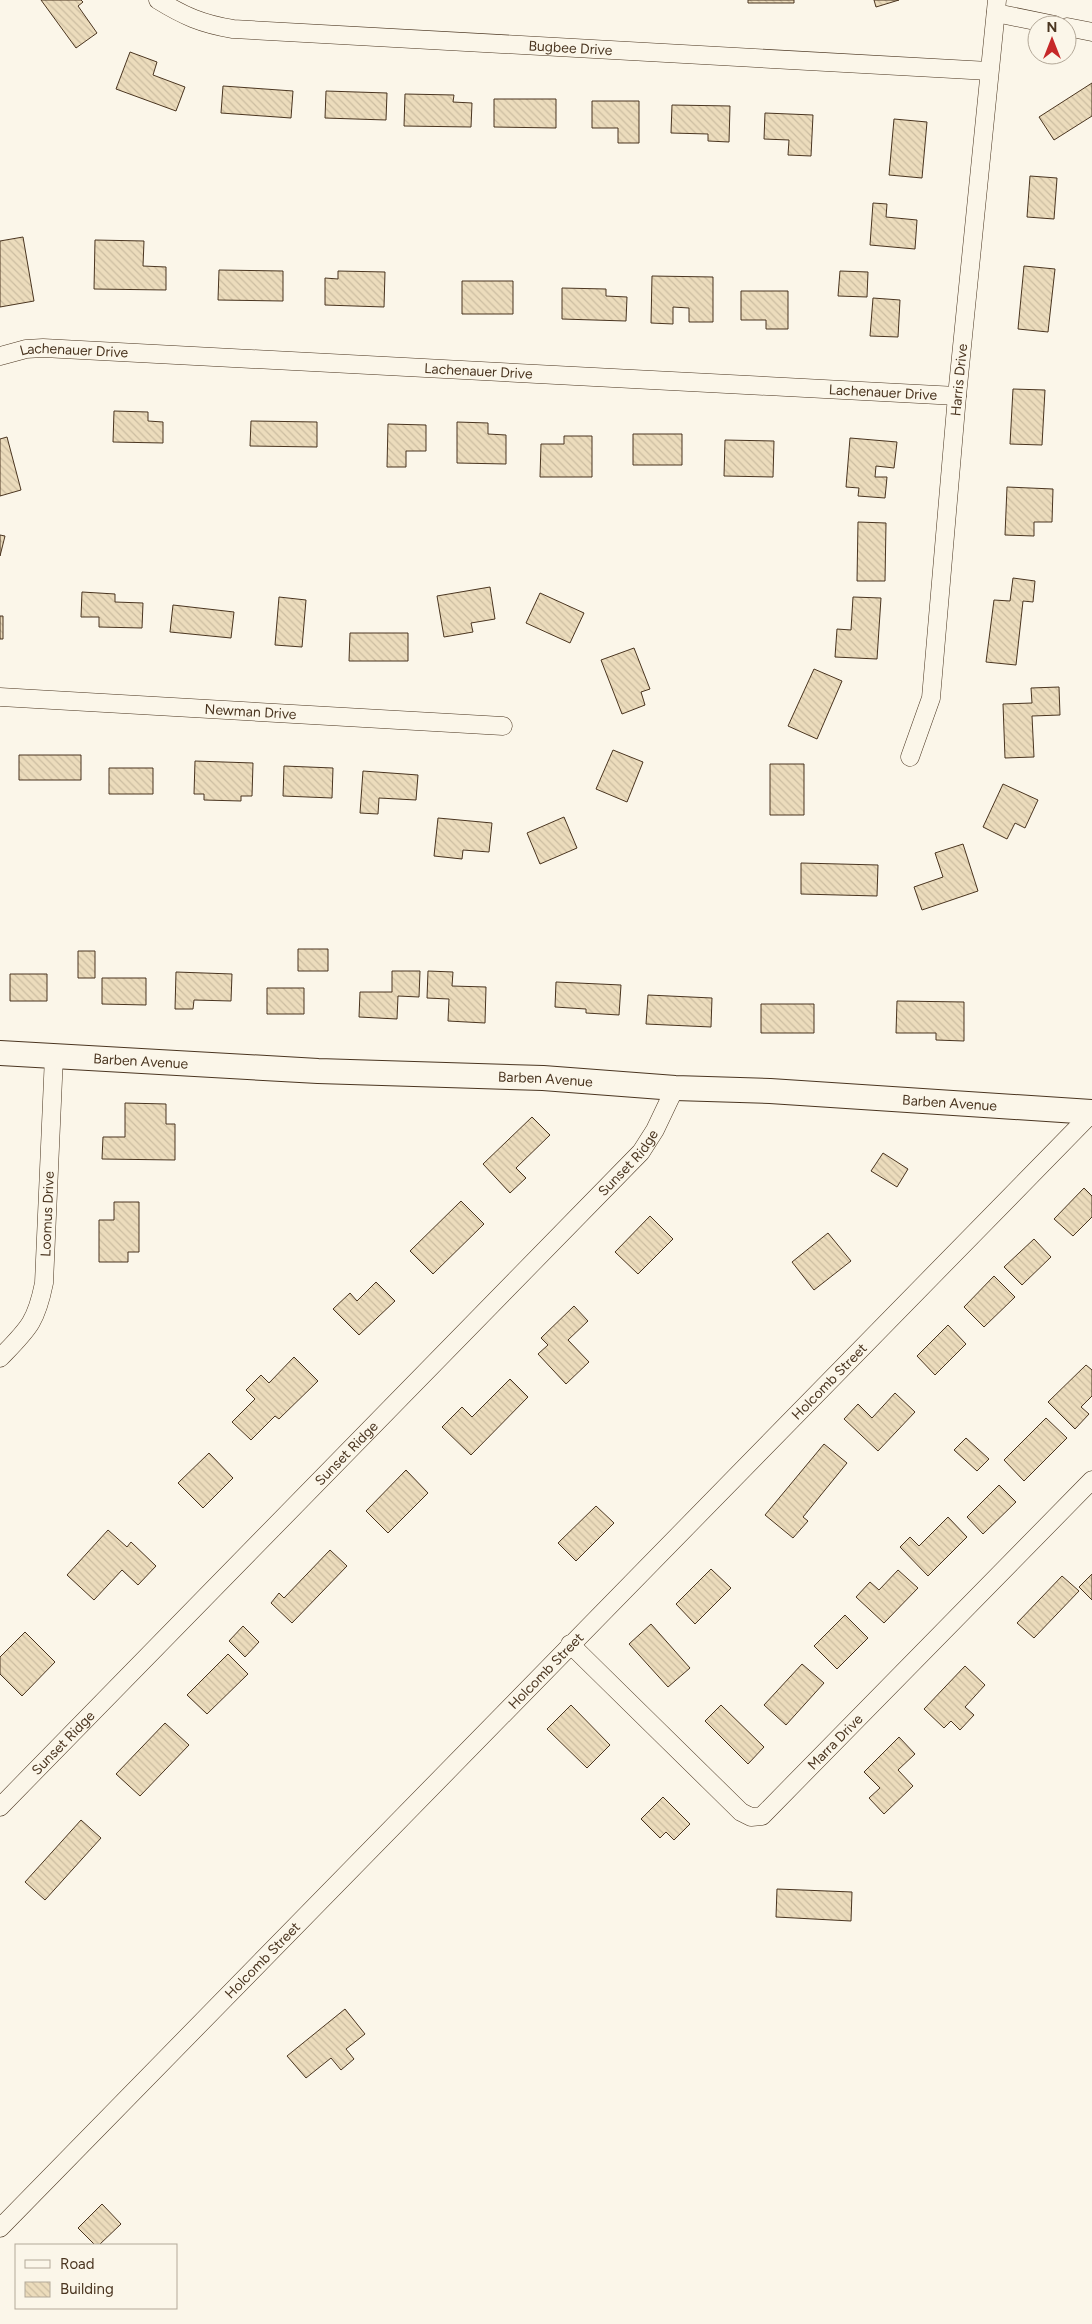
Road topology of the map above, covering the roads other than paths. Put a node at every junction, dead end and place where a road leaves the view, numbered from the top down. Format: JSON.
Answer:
{"nodes":[{"id":1,"x":158,"y":0,"type":"edge"},
{"id":2,"x":997,"y":7,"type":"edge"},
{"id":3,"x":1027,"y":16,"type":"edge"},
{"id":4,"x":1077,"y":29,"type":"edge"},
{"id":5,"x":1092,"y":32,"type":"edge"},
{"id":6,"x":989,"y":70,"type":"junction"},
{"id":7,"x":0,"y":356,"type":"edge"},
{"id":8,"x":957,"y":396,"type":"junction"},
{"id":9,"x":0,"y":697,"type":"edge"},
{"id":10,"x":503,"y":726,"type":"dead end"},
{"id":11,"x":910,"y":756,"type":"dead end"},
{"id":12,"x":0,"y":1053,"type":"edge"},
{"id":13,"x":54,"y":1056,"type":"junction"},
{"id":14,"x":675,"y":1088,"type":"junction"},
{"id":15,"x":1092,"y":1112,"type":"edge"},
{"id":16,"x":0,"y":1358,"type":"edge"},
{"id":17,"x":1092,"y":1480,"type":"edge"},
{"id":18,"x":570,"y":1644,"type":"junction"},
{"id":19,"x":0,"y":1807,"type":"edge"},
{"id":20,"x":0,"y":2228,"type":"edge"}],
"edges":[{"from":1,"to":6,"type":"street","name":"Bugbee Drive"},
{"from":2,"to":3,"type":"street"},
{"from":2,"to":6,"type":"street","name":"Harris Drive"},
{"from":4,"to":5,"type":"street"},
{"from":6,"to":8,"type":"street","name":"Harris Drive"},
{"from":7,"to":8,"type":"street","name":"Lachenauer Drive"},
{"from":8,"to":11,"type":"street","name":"Harris Drive"},
{"from":9,"to":10,"type":"street","name":"Newman Drive"},
{"from":12,"to":13,"type":"street","name":"Barben Avenue"},
{"from":13,"to":14,"type":"street","name":"Barben Avenue"},
{"from":13,"to":16,"type":"street","name":"Loomus Drive"},
{"from":14,"to":15,"type":"street","name":"Barben Avenue"},
{"from":14,"to":19,"type":"street","name":"Sunset Ridge"},
{"from":15,"to":18,"type":"street","name":"Holcomb Street"},
{"from":17,"to":18,"type":"street","name":"Marra Drive"},
{"from":18,"to":20,"type":"street","name":"Holcomb Street"}]}
